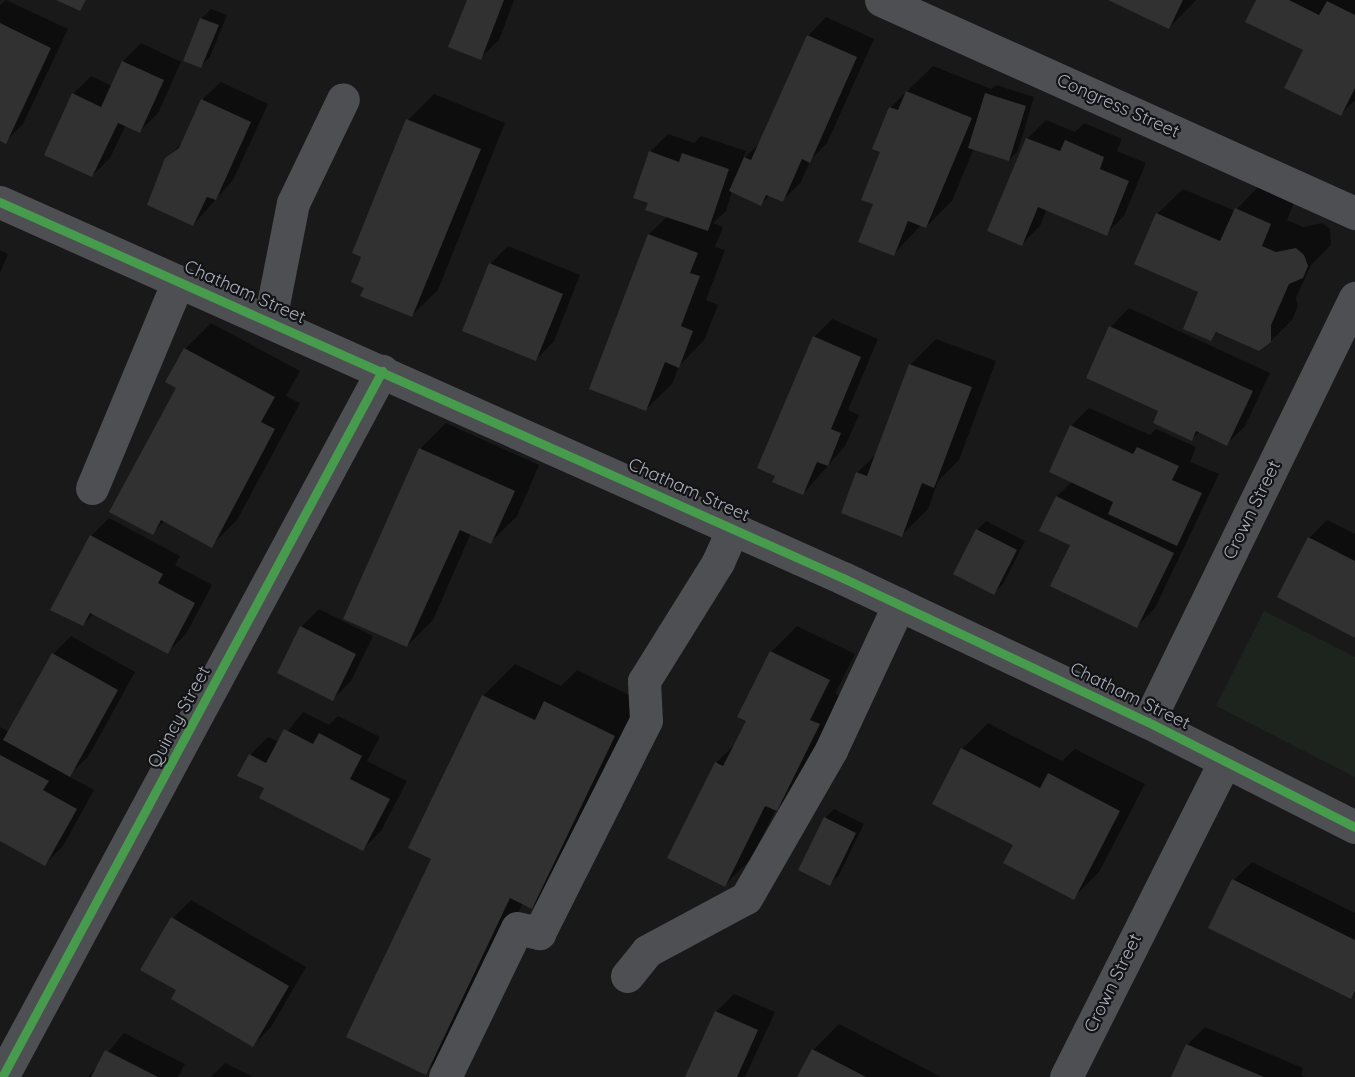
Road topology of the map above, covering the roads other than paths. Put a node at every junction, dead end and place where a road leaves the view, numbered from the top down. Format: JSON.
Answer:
{"nodes":[{"id":1,"x":881,"y":0,"type":"edge"},
{"id":2,"x":343,"y":99,"type":"dead end"},
{"id":3,"x":0,"y":202,"type":"edge"},
{"id":4,"x":1355,"y":213,"type":"edge"},
{"id":5,"x":178,"y":281,"type":"junction"},
{"id":6,"x":1355,"y":298,"type":"edge"},
{"id":7,"x":270,"y":320,"type":"junction"},
{"id":8,"x":382,"y":371,"type":"junction"},
{"id":9,"x":92,"y":488,"type":"dead end"},
{"id":10,"x":733,"y":528,"type":"junction"},
{"id":11,"x":899,"y":604,"type":"junction"},
{"id":12,"x":1148,"y":722,"type":"junction"},
{"id":13,"x":1226,"y":761,"type":"junction"},
{"id":14,"x":1355,"y":827,"type":"edge"},
{"id":15,"x":627,"y":976,"type":"dead end"},
{"id":16,"x":2,"y":1077,"type":"edge"},
{"id":17,"x":445,"y":1077,"type":"edge"},
{"id":18,"x":1066,"y":1077,"type":"edge"}],
"edges":[{"from":1,"to":4,"type":"street","name":"Congress Street"},
{"from":2,"to":7,"type":"street"},
{"from":3,"to":5,"type":"street","name":"Chatham Street"},
{"from":5,"to":7,"type":"street","name":"Chatham Street"},
{"from":5,"to":9,"type":"street"},
{"from":6,"to":12,"type":"street","name":"Crown Street"},
{"from":7,"to":8,"type":"street","name":"Chatham Street"},
{"from":8,"to":10,"type":"street","name":"Chatham Street"},
{"from":8,"to":16,"type":"street","name":"Quincy Street"},
{"from":10,"to":11,"type":"street","name":"Chatham Street"},
{"from":10,"to":17,"type":"street"},
{"from":11,"to":12,"type":"street","name":"Chatham Street"},
{"from":11,"to":15,"type":"street"},
{"from":12,"to":13,"type":"street","name":"Chatham Street"},
{"from":13,"to":14,"type":"street","name":"Chatham Street"},
{"from":13,"to":18,"type":"street","name":"Crown Street"}]}
